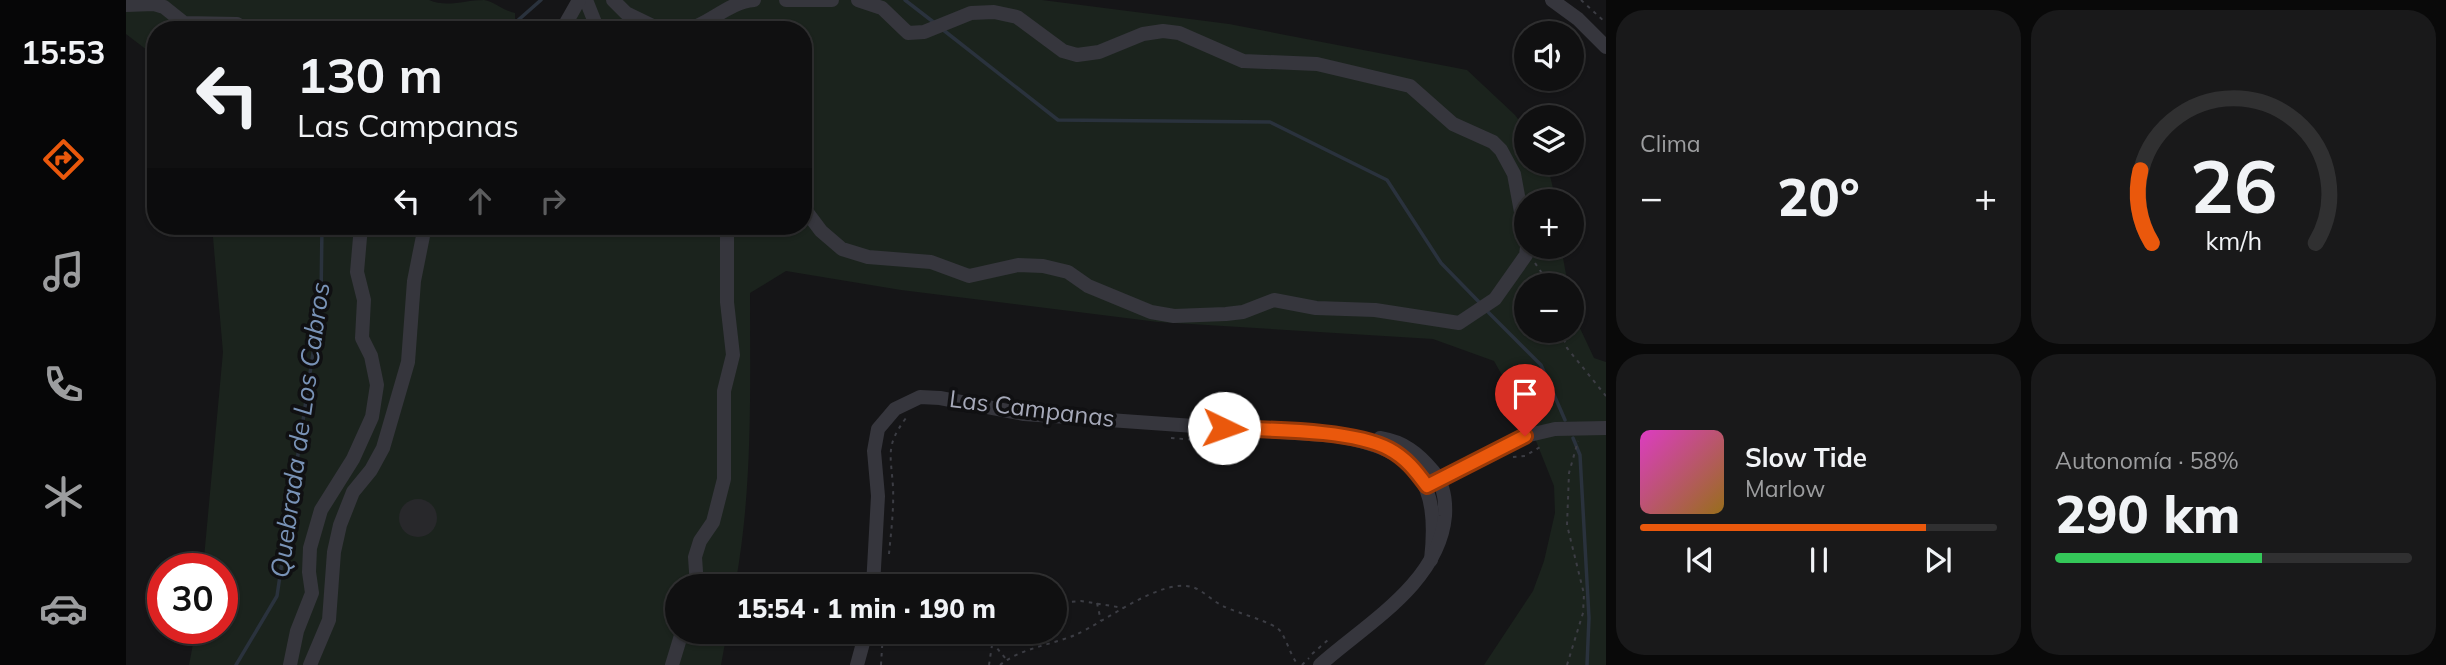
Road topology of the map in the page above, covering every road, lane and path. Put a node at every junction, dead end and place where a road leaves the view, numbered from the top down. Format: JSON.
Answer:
{"nodes":[{"id":1,"x":579,"y":0,"type":"edge"},
{"id":2,"x":586,"y":0,"type":"edge"},
{"id":3,"x":613,"y":0,"type":"edge"},
{"id":4,"x":754,"y":0,"type":"edge"},
{"id":5,"x":786,"y":0,"type":"edge"},
{"id":6,"x":832,"y":0,"type":"edge"},
{"id":7,"x":858,"y":0,"type":"edge"},
{"id":8,"x":1552,"y":0,"type":"edge"},
{"id":9,"x":1581,"y":0,"type":"edge"},
{"id":10,"x":126,"y":5,"type":"edge"},
{"id":11,"x":182,"y":21,"type":"edge"},
{"id":12,"x":567,"y":21,"type":"edge"},
{"id":13,"x":594,"y":21,"type":"edge"},
{"id":14,"x":642,"y":21,"type":"edge"},
{"id":15,"x":708,"y":21,"type":"edge"},
{"id":16,"x":1606,"y":23,"type":"edge"},
{"id":17,"x":1606,"y":47,"type":"edge"},
{"id":18,"x":1517,"y":189,"type":"edge"},
{"id":19,"x":812,"y":219,"type":"edge"},
{"id":20,"x":360,"y":235,"type":"edge"},
{"id":21,"x":423,"y":235,"type":"edge"},
{"id":22,"x":727,"y":235,"type":"edge"},
{"id":23,"x":1522,"y":259,"type":"edge"},
{"id":24,"x":1565,"y":343,"type":"edge"},
{"id":25,"x":1606,"y":396,"type":"edge"},
{"id":26,"x":914,"y":413,"type":"dead end"},
{"id":27,"x":1606,"y":428,"type":"edge"},
{"id":28,"x":1159,"y":437,"type":"dead end"},
{"id":29,"x":1574,"y":439,"type":"dead end"},
{"id":30,"x":1242,"y":443,"type":"dead end"},
{"id":31,"x":1541,"y":446,"type":"dead end"},
{"id":32,"x":1513,"y":457,"type":"dead end"},
{"id":33,"x":1433,"y":482,"type":"junction"},
{"id":34,"x":888,"y":560,"type":"dead end"},
{"id":35,"x":696,"y":574,"type":"edge"},
{"id":36,"x":874,"y":574,"type":"edge"},
{"id":37,"x":1067,"y":603,"type":"edge"},
{"id":38,"x":1097,"y":603,"type":"junction"},
{"id":39,"x":1125,"y":608,"type":"junction"},
{"id":40,"x":1102,"y":622,"type":"junction"},
{"id":41,"x":1334,"y":636,"type":"dead end"},
{"id":42,"x":678,"y":644,"type":"edge"},
{"id":43,"x":863,"y":644,"type":"edge"},
{"id":44,"x":882,"y":644,"type":"edge"},
{"id":45,"x":991,"y":644,"type":"edge"},
{"id":46,"x":994,"y":644,"type":"edge"},
{"id":47,"x":1007,"y":660,"type":"junction"},
{"id":48,"x":290,"y":665,"type":"edge"},
{"id":49,"x":310,"y":665,"type":"edge"},
{"id":50,"x":672,"y":665,"type":"edge"},
{"id":51,"x":857,"y":665,"type":"edge"},
{"id":52,"x":881,"y":665,"type":"edge"},
{"id":53,"x":989,"y":665,"type":"edge"},
{"id":54,"x":1000,"y":665,"type":"edge"},
{"id":55,"x":1300,"y":665,"type":"edge"},
{"id":56,"x":1320,"y":665,"type":"edge"},
{"id":57,"x":1567,"y":665,"type":"edge"}],
"edges":[{"from":1,"to":12,"type":"street"},
{"from":2,"to":13,"type":"street"},
{"from":3,"to":14,"type":"street"},
{"from":4,"to":15,"type":"street"},
{"from":5,"to":6,"type":"street"},
{"from":7,"to":18,"type":"street"},
{"from":8,"to":17,"type":"street"},
{"from":9,"to":16,"type":"path"},
{"from":10,"to":11,"type":"street"},
{"from":19,"to":23,"type":"street"},
{"from":20,"to":48,"type":"street"},
{"from":21,"to":49,"type":"street"},
{"from":22,"to":35,"type":"street"},
{"from":24,"to":25,"type":"path"},
{"from":26,"to":34,"type":"path"},
{"from":27,"to":33,"type":"street"},
{"from":28,"to":30,"type":"path"},
{"from":29,"to":57,"type":"path"},
{"from":31,"to":32,"type":"path"},
{"from":33,"to":36,"type":"street","name":"Las Campanas"},
{"from":33,"to":56,"type":"street"},
{"from":37,"to":38,"type":"path"},
{"from":38,"to":39,"type":"path"},
{"from":38,"to":40,"type":"path"},
{"from":39,"to":40,"type":"path"},
{"from":39,"to":55,"type":"path"},
{"from":40,"to":47,"type":"path"},
{"from":41,"to":55,"type":"path"},
{"from":42,"to":50,"type":"street"},
{"from":43,"to":51,"type":"street"},
{"from":44,"to":52,"type":"path"},
{"from":45,"to":53,"type":"path"},
{"from":46,"to":47,"type":"path"},
{"from":47,"to":54,"type":"path"}]}
